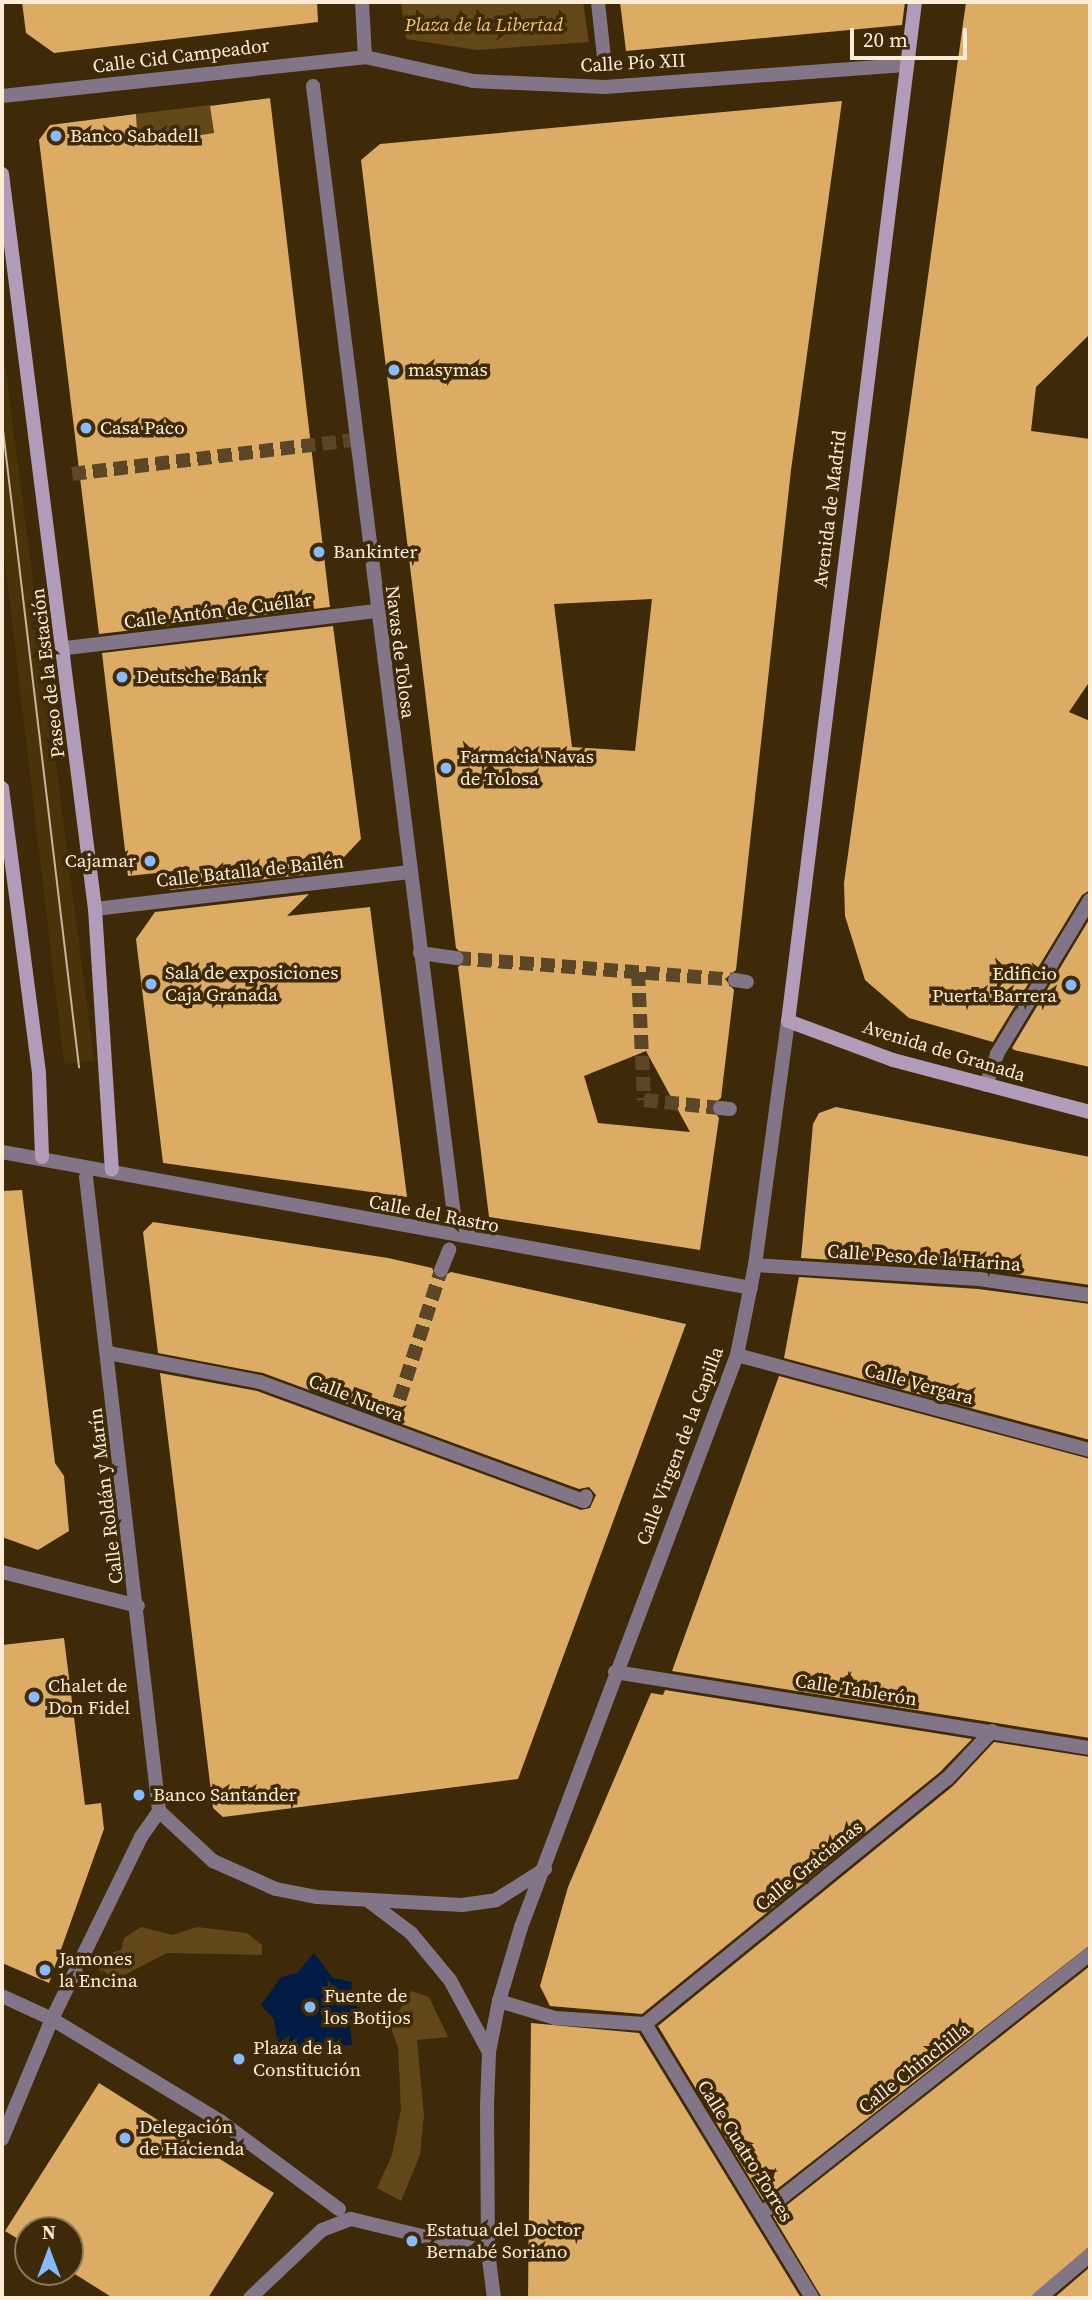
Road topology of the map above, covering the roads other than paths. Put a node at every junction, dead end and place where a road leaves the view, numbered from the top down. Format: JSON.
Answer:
{"nodes":[{"id":1,"x":362,"y":2,"type":"edge"},
{"id":2,"x":598,"y":2,"type":"edge"},
{"id":3,"x":915,"y":2,"type":"edge"},
{"id":4,"x":365,"y":57,"type":"junction"},
{"id":5,"x":604,"y":57,"type":"dead end"},
{"id":6,"x":905,"y":65,"type":"junction"},
{"id":7,"x":313,"y":86,"type":"dead end"},
{"id":8,"x":2,"y":96,"type":"edge"},
{"id":9,"x":2,"y":174,"type":"edge"},
{"id":10,"x":376,"y":611,"type":"junction"},
{"id":11,"x":66,"y":648,"type":"junction"},
{"id":12,"x":2,"y":788,"type":"edge"},
{"id":13,"x":410,"y":872,"type":"junction"},
{"id":14,"x":1090,"y":901,"type":"edge"},
{"id":15,"x":95,"y":909,"type":"junction"},
{"id":16,"x":420,"y":953,"type":"junction"},
{"id":17,"x":457,"y":958,"type":"tunnel mouth"},
{"id":18,"x":788,"y":1021,"type":"junction"},
{"id":19,"x":986,"y":1085,"type":"junction"},
{"id":20,"x":1090,"y":1112,"type":"edge"},
{"id":21,"x":2,"y":1152,"type":"edge"},
{"id":22,"x":42,"y":1157,"type":"junction"},
{"id":23,"x":112,"y":1169,"type":"junction"},
{"id":24,"x":86,"y":1177,"type":"dead end"},
{"id":25,"x":455,"y":1223,"type":"dead end"},
{"id":26,"x":449,"y":1250,"type":"dead end"},
{"id":27,"x":755,"y":1265,"type":"junction"},
{"id":28,"x":441,"y":1270,"type":"tunnel mouth"},
{"id":29,"x":751,"y":1288,"type":"junction"},
{"id":30,"x":1090,"y":1295,"type":"edge"},
{"id":31,"x":108,"y":1353,"type":"junction"},
{"id":32,"x":737,"y":1355,"type":"junction"},
{"id":33,"x":1090,"y":1450,"type":"edge"},
{"id":34,"x":584,"y":1501,"type":"dead end"},
{"id":35,"x":2,"y":1572,"type":"edge"},
{"id":36,"x":138,"y":1606,"type":"junction"},
{"id":37,"x":615,"y":1672,"type":"junction"},
{"id":38,"x":992,"y":1731,"type":"junction"},
{"id":39,"x":1090,"y":1748,"type":"edge"},
{"id":40,"x":159,"y":1811,"type":"junction"},
{"id":41,"x":545,"y":1869,"type":"junction"},
{"id":42,"x":369,"y":1902,"type":"junction"},
{"id":43,"x":1090,"y":1954,"type":"edge"},
{"id":44,"x":2,"y":1996,"type":"edge"},
{"id":45,"x":499,"y":2001,"type":"junction"},
{"id":46,"x":52,"y":2019,"type":"junction"},
{"id":47,"x":645,"y":2024,"type":"junction"},
{"id":48,"x":489,"y":2052,"type":"junction"},
{"id":49,"x":2,"y":2139,"type":"edge"},
{"id":50,"x":339,"y":2209,"type":"dead end"},
{"id":51,"x":762,"y":2213,"type":"junction"},
{"id":52,"x":488,"y":2252,"type":"junction"},
{"id":53,"x":1089,"y":2258,"type":"edge"},
{"id":54,"x":250,"y":2298,"type":"edge"},
{"id":55,"x":494,"y":2298,"type":"edge"},
{"id":56,"x":812,"y":2298,"type":"edge"},
{"id":57,"x":1039,"y":2298,"type":"edge"}],
"edges":[{"from":1,"to":4,"type":"street"},
{"from":2,"to":5,"type":"street"},
{"from":3,"to":6,"type":"main road","name":"Avenida de Madrid"},
{"from":4,"to":6,"type":"street","name":"Calle Pío XII"},
{"from":4,"to":8,"type":"street","name":"Calle Cid Campeador"},
{"from":6,"to":18,"type":"main road","name":"Avenida de Madrid"},
{"from":7,"to":10,"type":"street","name":"Navas de Tolosa"},
{"from":9,"to":11,"type":"main road","name":"Paseo de la Estación"},
{"from":10,"to":11,"type":"street","name":"Calle Antón de Cuéllar"},
{"from":10,"to":13,"type":"street","name":"Navas de Tolosa"},
{"from":11,"to":15,"type":"main road","name":"Paseo de la Estación"},
{"from":12,"to":22,"type":"main road"},
{"from":13,"to":15,"type":"street","name":"Calle Batalla de Bailén"},
{"from":13,"to":16,"type":"street","name":"Navas de Tolosa"},
{"from":14,"to":19,"type":"street"},
{"from":15,"to":23,"type":"main road","name":"Paseo de la Estación"},
{"from":16,"to":17,"type":"street"},
{"from":16,"to":25,"type":"street","name":"Navas de Tolosa"},
{"from":18,"to":19,"type":"main road","name":"Avenida de Granada"},
{"from":18,"to":27,"type":"street","name":"Calle Virgen de la Capilla"},
{"from":19,"to":20,"type":"main road","name":"Avenida de Granada"},
{"from":21,"to":22,"type":"street","name":"Calle del Rastro"},
{"from":22,"to":23,"type":"street","name":"Calle del Rastro"},
{"from":23,"to":29,"type":"street","name":"Calle del Rastro"},
{"from":24,"to":31,"type":"street","name":"Calle Roldán y Marín"},
{"from":26,"to":28,"type":"street"},
{"from":27,"to":29,"type":"street","name":"Calle Virgen de la Capilla"},
{"from":27,"to":30,"type":"street","name":"Calle Peso de la Harina"},
{"from":29,"to":32,"type":"street","name":"Calle Virgen de la Capilla"},
{"from":31,"to":34,"type":"street","name":"Calle Nueva"},
{"from":31,"to":36,"type":"street","name":"Calle Roldán y Marín"},
{"from":32,"to":33,"type":"street","name":"Calle Vergara"},
{"from":32,"to":37,"type":"street","name":"Calle Virgen de la Capilla"},
{"from":35,"to":36,"type":"street"},
{"from":36,"to":40,"type":"street","name":"Calle Roldán y Marín"},
{"from":37,"to":38,"type":"street","name":"Calle Tablerón"},
{"from":37,"to":41,"type":"street","name":"Calle Virgen de la Capilla"},
{"from":38,"to":39,"type":"street","name":"Calle Tablerón"},
{"from":38,"to":47,"type":"street","name":"Calle Gracianas"},
{"from":40,"to":42,"type":"street"},
{"from":40,"to":46,"type":"street"},
{"from":41,"to":42,"type":"street"},
{"from":41,"to":45,"type":"street"},
{"from":42,"to":48,"type":"street"},
{"from":43,"to":51,"type":"street","name":"Calle Chinchilla"},
{"from":44,"to":46,"type":"street"},
{"from":45,"to":47,"type":"street"},
{"from":45,"to":48,"type":"street"},
{"from":46,"to":49,"type":"street"},
{"from":46,"to":50,"type":"street"},
{"from":47,"to":51,"type":"street","name":"Calle Cuatro Torres"},
{"from":48,"to":52,"type":"street"},
{"from":51,"to":56,"type":"street","name":"Calle Cuatro Torres"},
{"from":52,"to":54,"type":"street"},
{"from":52,"to":55,"type":"street"},
{"from":53,"to":57,"type":"street"}]}
